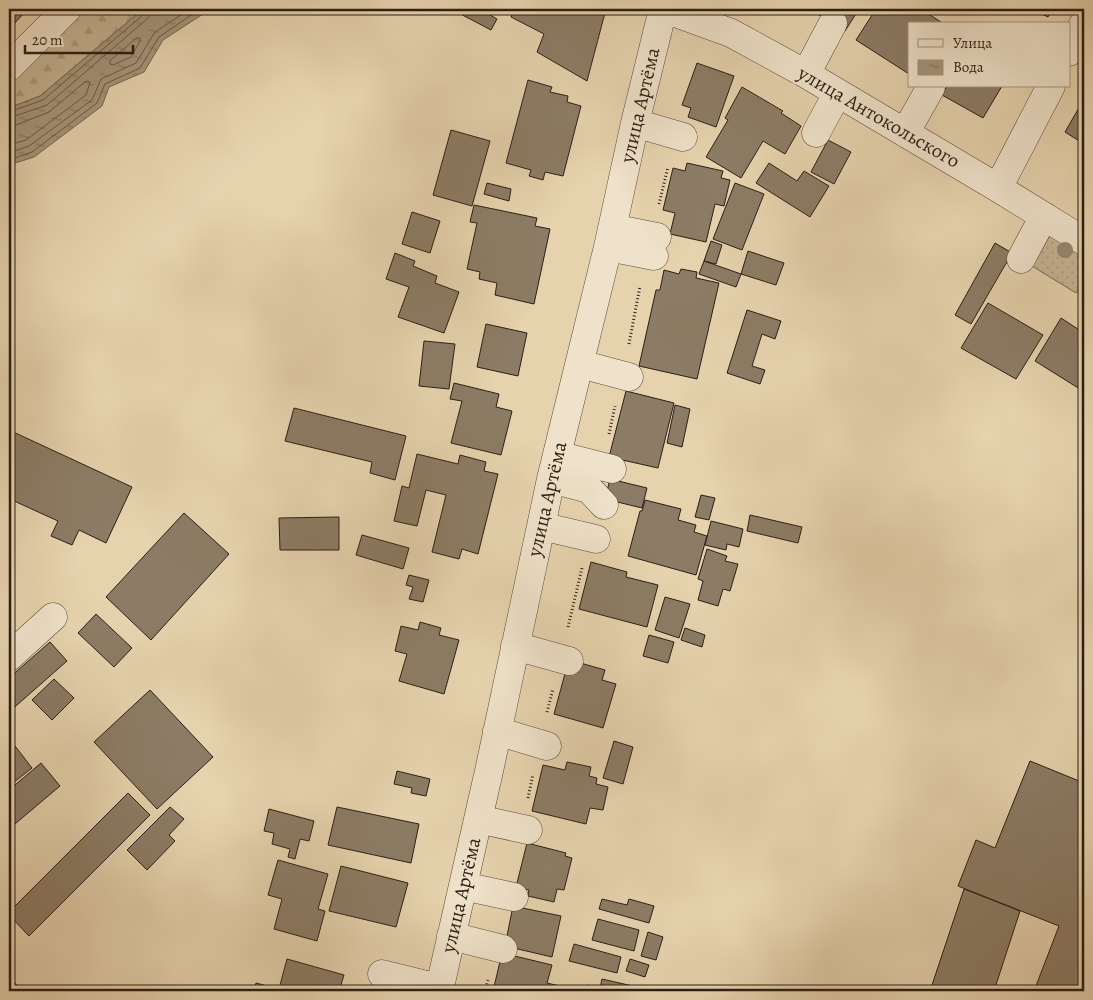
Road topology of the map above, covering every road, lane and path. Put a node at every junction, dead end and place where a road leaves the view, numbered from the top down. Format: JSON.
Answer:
{"nodes":[{"id":1,"x":67,"y":9,"type":"edge"},
{"id":2,"x":664,"y":9,"type":"edge"},
{"id":3,"x":834,"y":23,"type":"dead end"},
{"id":4,"x":1084,"y":23,"type":"edge"},
{"id":5,"x":1070,"y":50,"type":"edge"},
{"id":6,"x":9,"y":67,"type":"edge"},
{"id":7,"x":806,"y":74,"type":"junction"},
{"id":8,"x":930,"y":88,"type":"edge"},
{"id":9,"x":1050,"y":88,"type":"edge"},
{"id":10,"x":837,"y":94,"type":"junction"},
{"id":11,"x":635,"y":123,"type":"junction"},
{"id":12,"x":816,"y":133,"type":"dead end"},
{"id":13,"x":904,"y":133,"type":"junction"},
{"id":14,"x":683,"y":137,"type":"dead end"},
{"id":15,"x":998,"y":188,"type":"junction"},
{"id":16,"x":1044,"y":216,"type":"junction"},
{"id":17,"x":1081,"y":231,"type":"edge"},
{"id":18,"x":610,"y":237,"type":"junction"},
{"id":19,"x":656,"y":247,"type":"dead end"},
{"id":20,"x":1021,"y":259,"type":"dead end"},
{"id":21,"x":580,"y":364,"type":"junction"},
{"id":22,"x":628,"y":377,"type":"dead end"},
{"id":23,"x":554,"y":467,"type":"junction"},
{"id":24,"x":612,"y":469,"type":"dead end"},
{"id":25,"x":604,"y":505,"type":"dead end"},
{"id":26,"x":539,"y":534,"type":"junction"},
{"id":27,"x":594,"y":547,"type":"dead end"},
{"id":28,"x":53,"y":617,"type":"dead end"},
{"id":29,"x":515,"y":646,"type":"junction"},
{"id":30,"x":9,"y":657,"type":"edge"},
{"id":31,"x":569,"y":661,"type":"dead end"},
{"id":32,"x":498,"y":731,"type":"junction"},
{"id":33,"x":547,"y":746,"type":"dead end"},
{"id":34,"x":478,"y":818,"type":"junction"},
{"id":35,"x":528,"y":830,"type":"dead end"},
{"id":36,"x":463,"y":886,"type":"junction"},
{"id":37,"x":514,"y":897,"type":"dead end"},
{"id":38,"x":451,"y":936,"type":"junction"},
{"id":39,"x":503,"y":949,"type":"dead end"},
{"id":40,"x":382,"y":974,"type":"dead end"},
{"id":41,"x":439,"y":990,"type":"edge"}],
"edges":[{"from":1,"to":6,"type":"street"},
{"from":2,"to":7,"type":"street","name":"улица Антокольского"},
{"from":2,"to":11,"type":"street","name":"улица Артёма"},
{"from":3,"to":7,"type":"street"},
{"from":4,"to":5,"type":"street"},
{"from":7,"to":10,"type":"street","name":"улица Антокольского"},
{"from":8,"to":13,"type":"street"},
{"from":9,"to":15,"type":"street"},
{"from":10,"to":12,"type":"street"},
{"from":10,"to":13,"type":"street","name":"улица Антокольского"},
{"from":11,"to":14,"type":"street"},
{"from":11,"to":18,"type":"street","name":"улица Артёма"},
{"from":13,"to":15,"type":"street","name":"улица Антокольского"},
{"from":15,"to":16,"type":"street","name":"улица Антокольского"},
{"from":16,"to":17,"type":"street","name":"улица Антокольского"},
{"from":16,"to":20,"type":"street"},
{"from":18,"to":19,"type":"street"},
{"from":18,"to":21,"type":"street","name":"улица Артёма"},
{"from":21,"to":22,"type":"street"},
{"from":21,"to":23,"type":"street","name":"улица Артёма"},
{"from":23,"to":24,"type":"street"},
{"from":23,"to":25,"type":"street"},
{"from":23,"to":26,"type":"street","name":"улица Артёма"},
{"from":26,"to":27,"type":"street"},
{"from":26,"to":29,"type":"street","name":"улица Артёма"},
{"from":28,"to":30,"type":"street"},
{"from":29,"to":31,"type":"street"},
{"from":29,"to":32,"type":"street","name":"улица Артёма"},
{"from":32,"to":33,"type":"street"},
{"from":32,"to":34,"type":"street","name":"улица Артёма"},
{"from":34,"to":35,"type":"street"},
{"from":34,"to":36,"type":"street","name":"улица Артёма"},
{"from":36,"to":37,"type":"street"},
{"from":36,"to":38,"type":"street","name":"улица Артёма"},
{"from":38,"to":39,"type":"street"},
{"from":38,"to":41,"type":"street","name":"улица Артёма"},
{"from":40,"to":41,"type":"street"}]}
